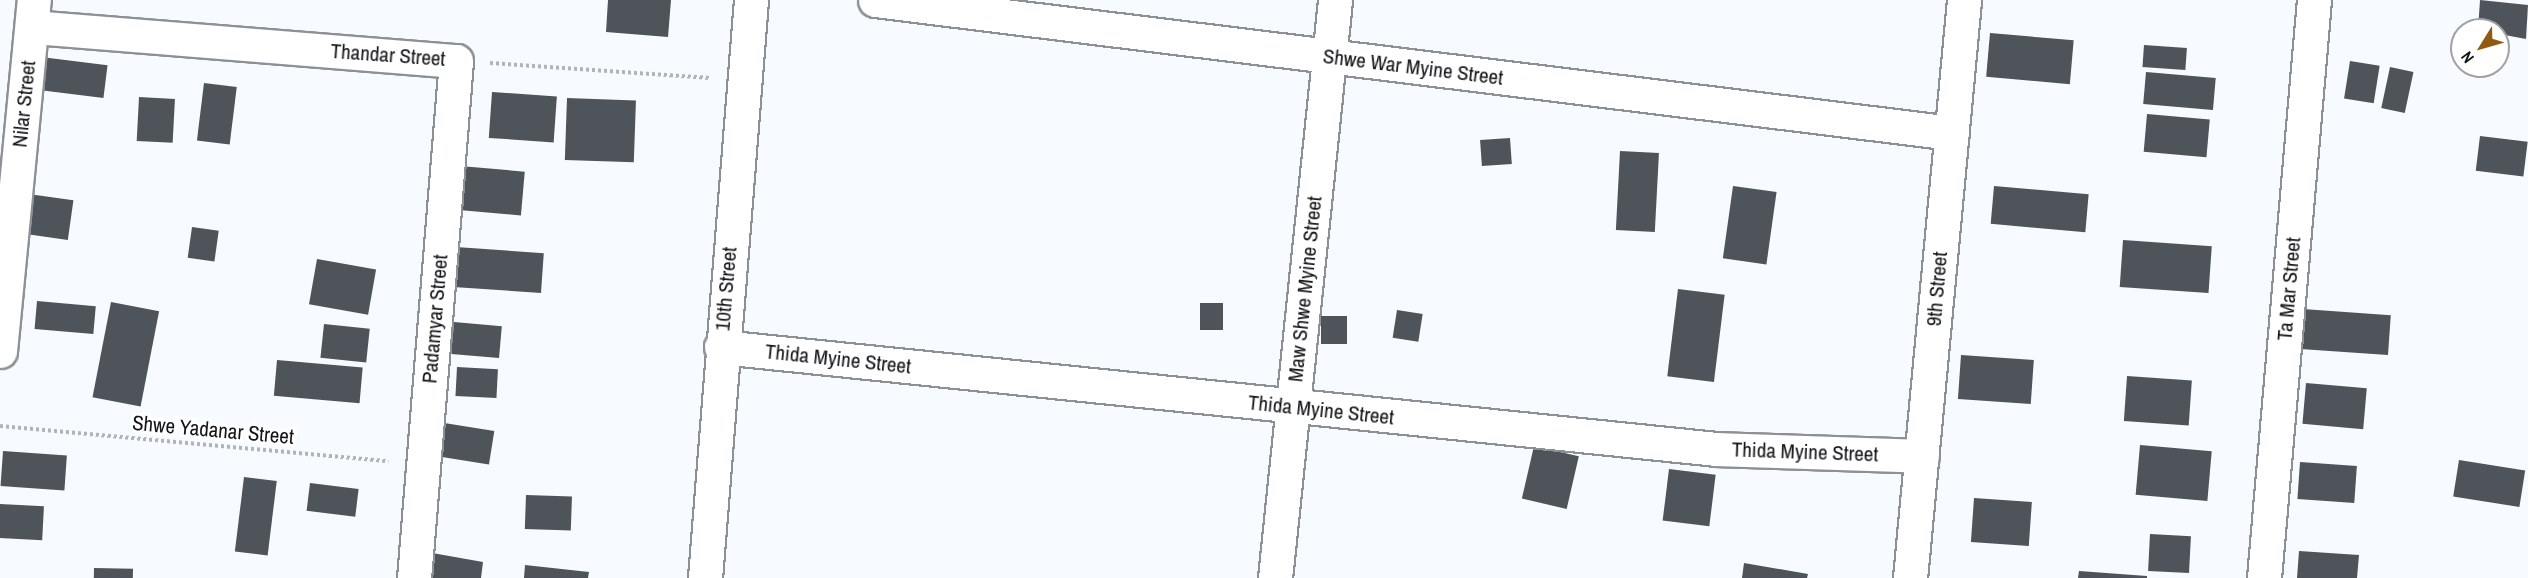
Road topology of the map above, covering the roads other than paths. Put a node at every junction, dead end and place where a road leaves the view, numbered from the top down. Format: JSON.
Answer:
{"nodes":[{"id":1,"x":751,"y":0,"type":"edge"},
{"id":2,"x":875,"y":0,"type":"edge"},
{"id":3,"x":1335,"y":0,"type":"edge"},
{"id":4,"x":1964,"y":0,"type":"edge"},
{"id":5,"x":2314,"y":0,"type":"edge"},
{"id":6,"x":33,"y":14,"type":"edge"},
{"id":7,"x":1329,"y":56,"type":"junction"},
{"id":8,"x":456,"y":61,"type":"joint"},
{"id":9,"x":1952,"y":133,"type":"junction"},
{"id":10,"x":722,"y":347,"type":"junction"},
{"id":11,"x":0,"y":351,"type":"edge"},
{"id":12,"x":1293,"y":407,"type":"junction"},
{"id":13,"x":1922,"y":456,"type":"junction"},
{"id":14,"x":414,"y":578,"type":"edge"},
{"id":15,"x":705,"y":578,"type":"edge"},
{"id":16,"x":1275,"y":578,"type":"edge"},
{"id":17,"x":1910,"y":578,"type":"edge"},
{"id":18,"x":2264,"y":578,"type":"edge"}],
"edges":[{"from":1,"to":10,"type":"street","name":"10th Street"},
{"from":2,"to":7,"type":"street","name":"Shwe War Myine Street"},
{"from":3,"to":7,"type":"street","name":"Maw Shwe Myine Street"},
{"from":4,"to":9,"type":"street","name":"9th Street"},
{"from":5,"to":18,"type":"street","name":"Ta Mar Street"},
{"from":6,"to":8,"type":"street","name":"Thandar Street"},
{"from":6,"to":11,"type":"street","name":"Nilar Street"},
{"from":7,"to":9,"type":"street","name":"Shwe War Myine Street"},
{"from":7,"to":12,"type":"street","name":"Maw Shwe Myine Street"},
{"from":8,"to":14,"type":"street","name":"Padamyar Street"},
{"from":9,"to":13,"type":"street","name":"9th Street"},
{"from":10,"to":12,"type":"street","name":"Thida Myine Street"},
{"from":10,"to":15,"type":"street","name":"10th Street"},
{"from":12,"to":13,"type":"street","name":"Thida Myine Street"},
{"from":12,"to":16,"type":"street","name":"Maw Shwe Myine Street"},
{"from":13,"to":17,"type":"street","name":"9th Street"}]}
